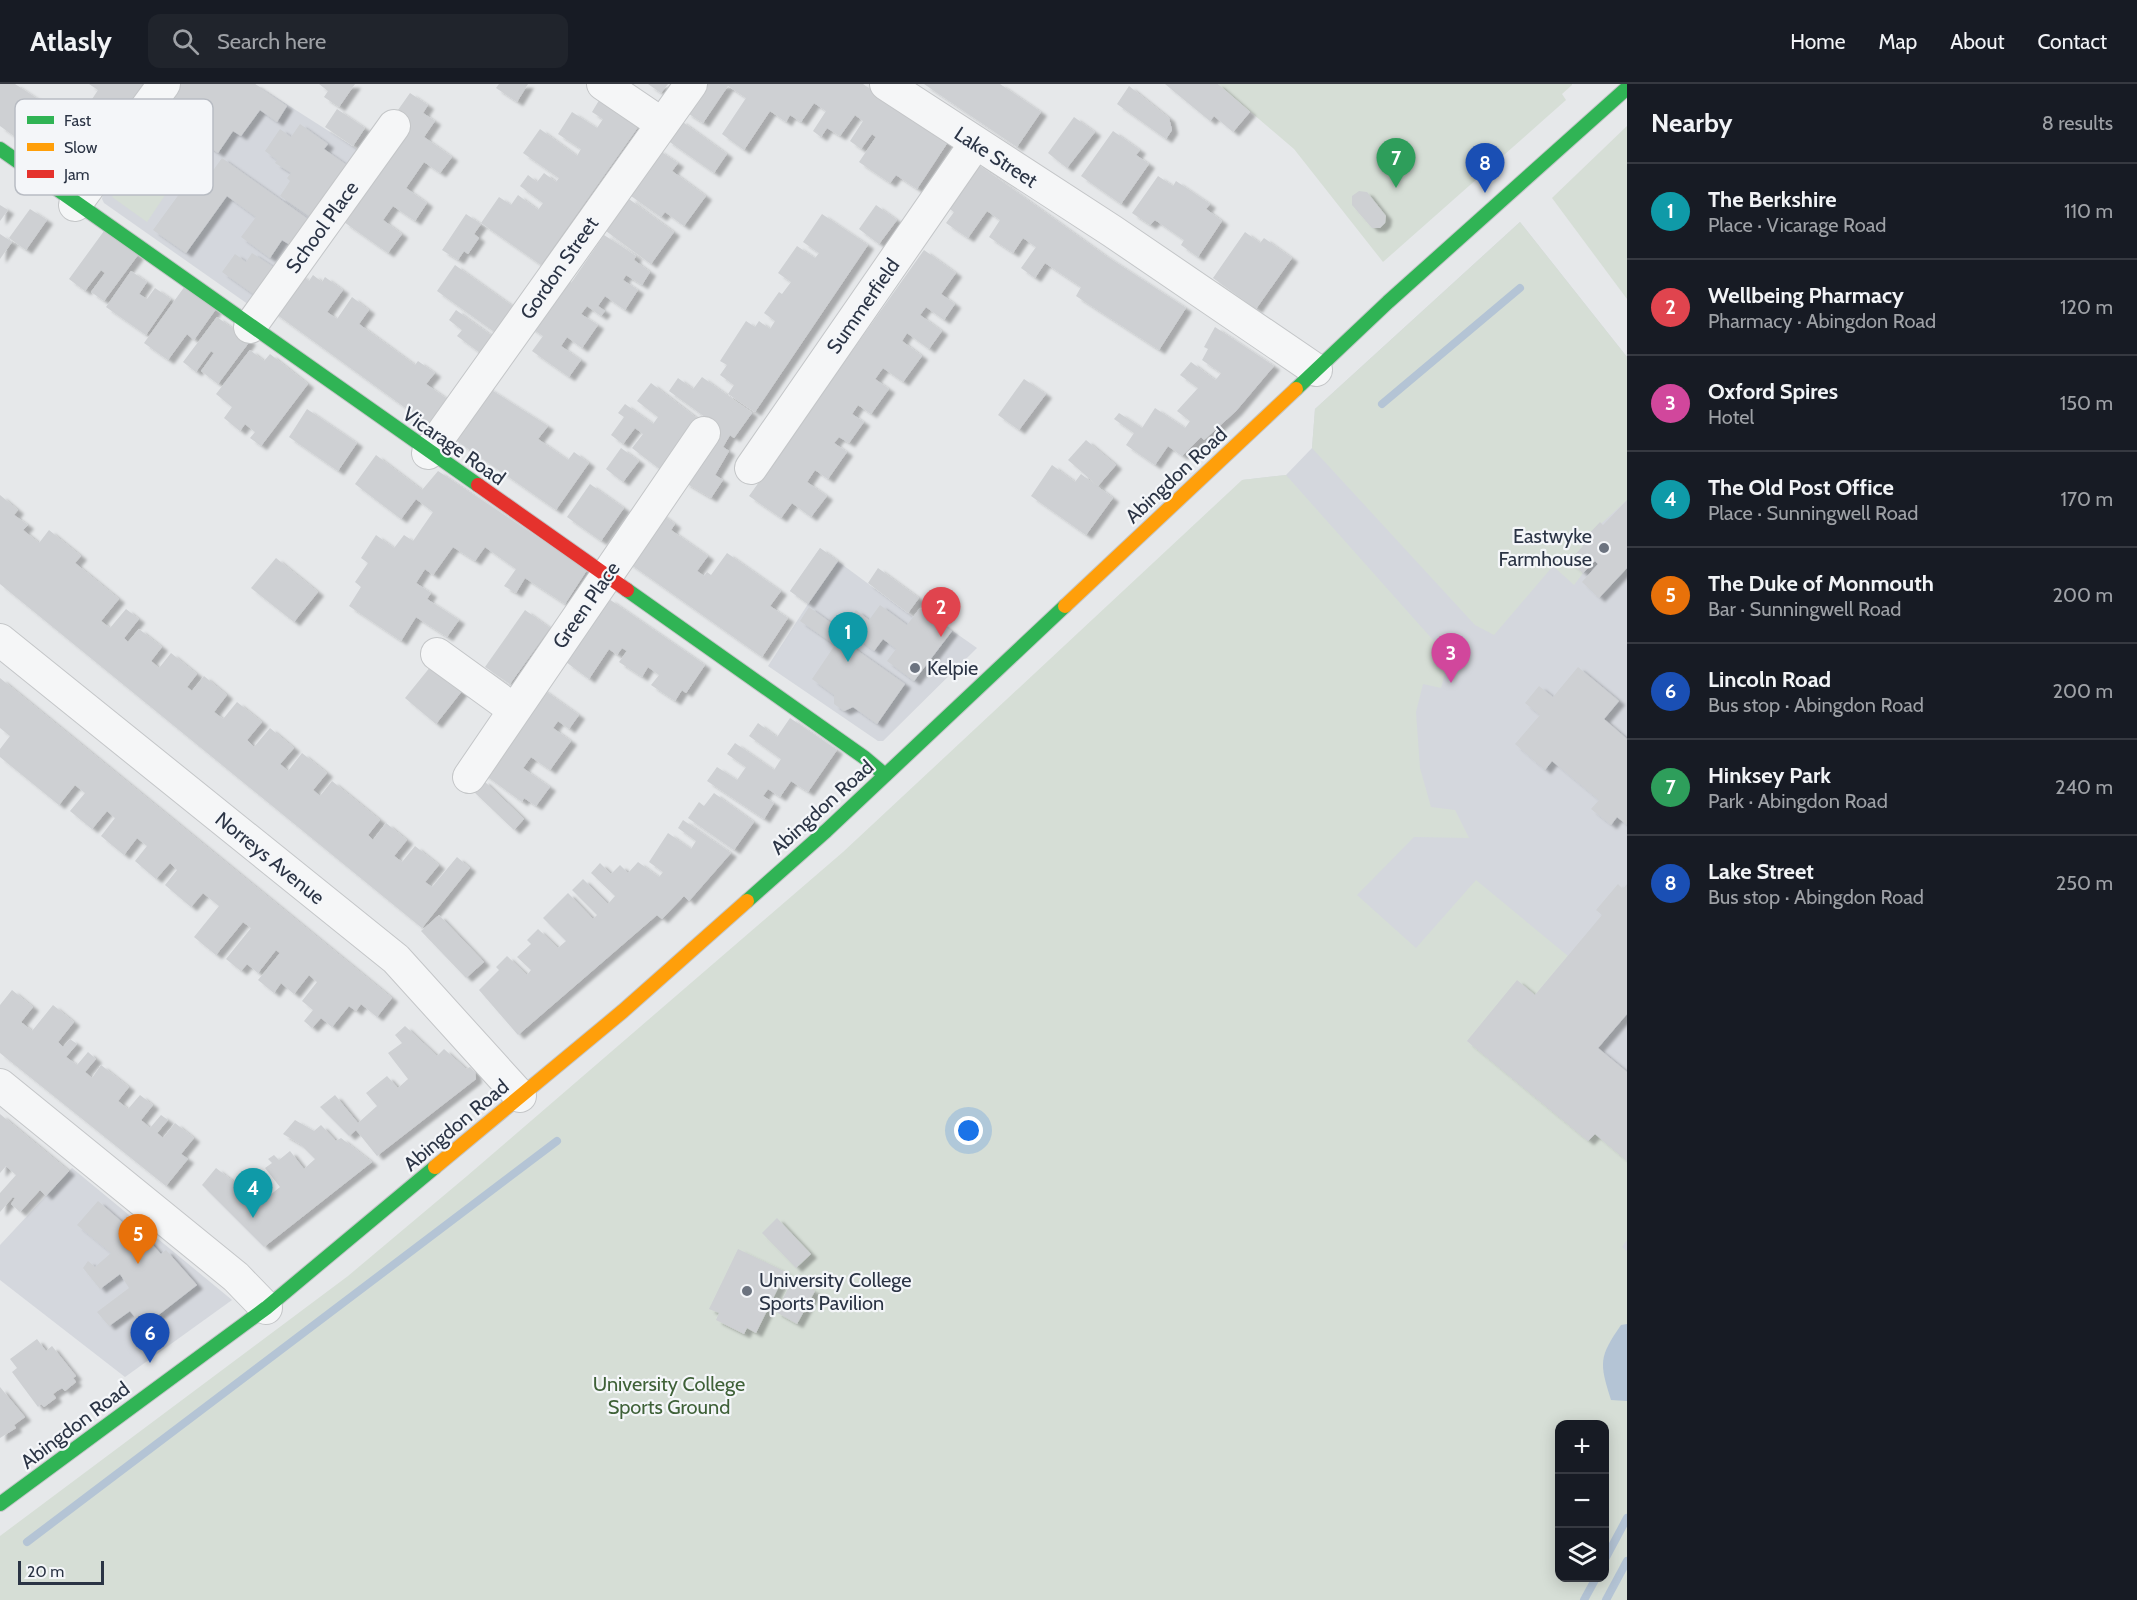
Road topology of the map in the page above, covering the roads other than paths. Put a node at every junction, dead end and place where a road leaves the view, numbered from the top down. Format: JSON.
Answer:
{"nodes":[{"id":1,"x":164,"y":84,"type":"edge"},
{"id":2,"x":603,"y":84,"type":"edge"},
{"id":3,"x":691,"y":84,"type":"edge"},
{"id":4,"x":886,"y":84,"type":"edge"},
{"id":5,"x":1627,"y":87,"type":"edge"},
{"id":6,"x":153,"y":99,"type":"edge"},
{"id":7,"x":662,"y":124,"type":"junction"},
{"id":8,"x":394,"y":126,"type":"dead end"},
{"id":9,"x":975,"y":144,"type":"junction"},
{"id":10,"x":0,"y":149,"type":"edge"},
{"id":11,"x":15,"y":160,"type":"edge"},
{"id":12,"x":62,"y":195,"type":"edge"},
{"id":13,"x":82,"y":195,"type":"edge"},
{"id":14,"x":75,"y":205,"type":"junction"},
{"id":15,"x":250,"y":327,"type":"junction"},
{"id":16,"x":1316,"y":370,"type":"junction"},
{"id":17,"x":704,"y":433,"type":"dead end"},
{"id":18,"x":428,"y":453,"type":"junction"},
{"id":19,"x":751,"y":468,"type":"dead end"},
{"id":20,"x":606,"y":577,"type":"junction"},
{"id":21,"x":0,"y":640,"type":"edge"},
{"id":22,"x":437,"y":654,"type":"dead end"},
{"id":23,"x":513,"y":709,"type":"junction"},
{"id":24,"x":885,"y":775,"type":"junction"},
{"id":25,"x":469,"y":777,"type":"dead end"},
{"id":26,"x":0,"y":1085,"type":"edge"},
{"id":27,"x":520,"y":1096,"type":"junction"},
{"id":28,"x":266,"y":1308,"type":"junction"},
{"id":29,"x":0,"y":1504,"type":"edge"}],
"edges":[{"from":1,"to":6,"type":"street"},
{"from":2,"to":7,"type":"street"},
{"from":3,"to":7,"type":"street","name":"Gordon Street"},
{"from":4,"to":9,"type":"street","name":"Lake Street"},
{"from":5,"to":16,"type":"main road","name":"Abingdon Road"},
{"from":7,"to":18,"type":"street","name":"Gordon Street"},
{"from":8,"to":15,"type":"street","name":"School Place"},
{"from":9,"to":16,"type":"street","name":"Lake Street"},
{"from":9,"to":19,"type":"street","name":"Summerfield"},
{"from":10,"to":11,"type":"main road","name":"Vicarage Road"},
{"from":12,"to":14,"type":"main road","name":"Vicarage Road"},
{"from":13,"to":14,"type":"street"},
{"from":14,"to":15,"type":"main road","name":"Vicarage Road"},
{"from":15,"to":18,"type":"main road","name":"Vicarage Road"},
{"from":16,"to":24,"type":"main road","name":"Abingdon Road"},
{"from":17,"to":20,"type":"street","name":"Green Place"},
{"from":18,"to":20,"type":"main road","name":"Vicarage Road"},
{"from":20,"to":23,"type":"street","name":"Green Place"},
{"from":20,"to":24,"type":"main road","name":"Vicarage Road"},
{"from":21,"to":27,"type":"street","name":"Norreys Avenue"},
{"from":22,"to":23,"type":"street"},
{"from":23,"to":25,"type":"street","name":"Green Place"},
{"from":24,"to":27,"type":"main road","name":"Abingdon Road"},
{"from":26,"to":28,"type":"street"},
{"from":27,"to":28,"type":"main road","name":"Abingdon Road"},
{"from":28,"to":29,"type":"main road","name":"Abingdon Road"}]}
